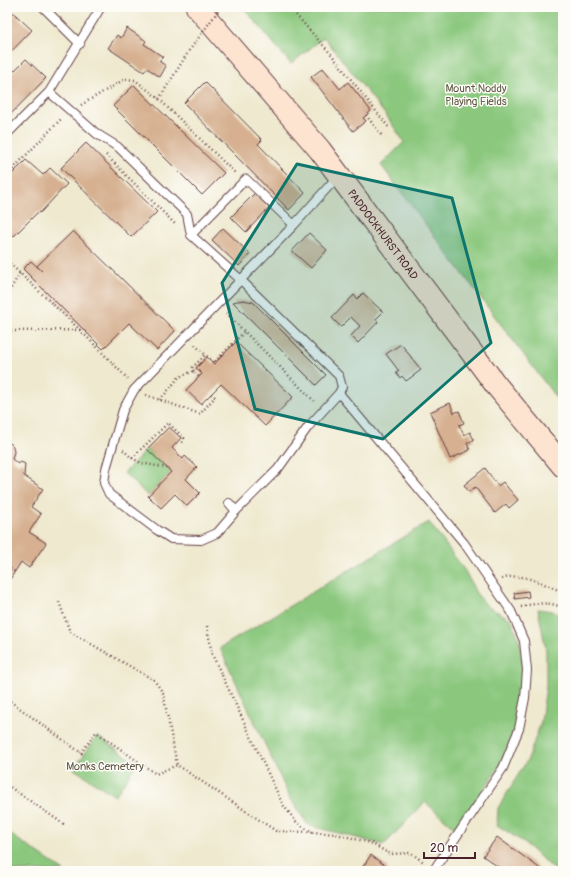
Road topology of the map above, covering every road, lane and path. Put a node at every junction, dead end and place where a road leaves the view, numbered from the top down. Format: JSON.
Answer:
{"nodes":[{"id":1,"x":43,"y":7,"type":"edge"},
{"id":2,"x":101,"y":7,"type":"edge"},
{"id":3,"x":197,"y":7,"type":"edge"},
{"id":4,"x":221,"y":7,"type":"edge"},
{"id":5,"x":296,"y":15,"type":"dead end"},
{"id":6,"x":80,"y":44,"type":"junction"},
{"id":7,"x":48,"y":92,"type":"junction"},
{"id":8,"x":158,"y":98,"type":"junction"},
{"id":9,"x":68,"y":113,"type":"junction"},
{"id":10,"x":366,"y":115,"type":"dead end"},
{"id":11,"x":390,"y":129,"type":"dead end"},
{"id":12,"x":7,"y":134,"type":"edge"},
{"id":13,"x":382,"y":136,"type":"dead end"},
{"id":14,"x":104,"y":153,"type":"dead end"},
{"id":15,"x":7,"y":175,"type":"edge"},
{"id":16,"x":339,"y":175,"type":"junction"},
{"id":17,"x":243,"y":182,"type":"junction"},
{"id":18,"x":294,"y":225,"type":"junction"},
{"id":19,"x":181,"y":230,"type":"dead end"},
{"id":20,"x":191,"y":235,"type":"junction"},
{"id":21,"x":7,"y":260,"type":"edge"},
{"id":22,"x":20,"y":273,"type":"junction"},
{"id":23,"x":241,"y":280,"type":"junction"},
{"id":24,"x":7,"y":295,"type":"edge"},
{"id":25,"x":225,"y":311,"type":"dead end"},
{"id":26,"x":80,"y":330,"type":"junction"},
{"id":27,"x":7,"y":331,"type":"edge"},
{"id":28,"x":245,"y":331,"type":"junction"},
{"id":29,"x":196,"y":345,"type":"dead end"},
{"id":30,"x":205,"y":354,"type":"junction"},
{"id":31,"x":194,"y":371,"type":"junction"},
{"id":32,"x":199,"y":377,"type":"dead end"},
{"id":33,"x":135,"y":388,"type":"junction"},
{"id":34,"x":339,"y":393,"type":"junction"},
{"id":35,"x":212,"y":394,"type":"dead end"},
{"id":36,"x":160,"y":400,"type":"junction"},
{"id":37,"x":308,"y":427,"type":"junction"},
{"id":38,"x":114,"y":442,"type":"junction"},
{"id":39,"x":181,"y":445,"type":"dead end"},
{"id":40,"x":132,"y":458,"type":"junction"},
{"id":41,"x":563,"y":466,"type":"edge"},
{"id":42,"x":167,"y":468,"type":"dead end"},
{"id":43,"x":229,"y":503,"type":"dead end"},
{"id":44,"x":236,"y":511,"type":"junction"},
{"id":45,"x":7,"y":566,"type":"edge"},
{"id":46,"x":15,"y":572,"type":"dead end"},
{"id":47,"x":493,"y":583,"type":"junction"},
{"id":48,"x":563,"y":592,"type":"edge"},
{"id":49,"x":59,"y":602,"type":"dead end"},
{"id":50,"x":563,"y":608,"type":"edge"},
{"id":51,"x":511,"y":611,"type":"junction"},
{"id":52,"x":207,"y":626,"type":"dead end"},
{"id":53,"x":7,"y":699,"type":"edge"},
{"id":54,"x":177,"y":765,"type":"junction"},
{"id":55,"x":7,"y":785,"type":"edge"},
{"id":56,"x":65,"y":825,"type":"dead end"},
{"id":57,"x":312,"y":832,"type":"junction"},
{"id":58,"x":434,"y":870,"type":"edge"}],
"edges":[{"from":1,"to":6,"type":"lane"},
{"from":2,"to":6,"type":"lane"},
{"from":3,"to":16,"type":"main road","name":"PADDOCKHURST ROAD"},
{"from":4,"to":8,"type":"path","bridge":true},
{"from":5,"to":11,"type":"path"},
{"from":6,"to":7,"type":"lane"},
{"from":7,"to":9,"type":"lane"},
{"from":7,"to":12,"type":"lane"},
{"from":8,"to":9,"type":"path"},
{"from":8,"to":17,"type":"path"},
{"from":9,"to":15,"type":"path"},
{"from":9,"to":20,"type":"lane"},
{"from":10,"to":13,"type":"path"},
{"from":14,"to":19,"type":"path"},
{"from":16,"to":18,"type":"lane"},
{"from":16,"to":41,"type":"main road","name":"PADDOCKHURST ROAD"},
{"from":17,"to":18,"type":"lane"},
{"from":17,"to":20,"type":"lane"},
{"from":18,"to":23,"type":"lane"},
{"from":20,"to":23,"type":"lane"},
{"from":21,"to":22,"type":"path"},
{"from":22,"to":24,"type":"path"},
{"from":22,"to":26,"type":"path"},
{"from":23,"to":33,"type":"lane"},
{"from":23,"to":34,"type":"lane"},
{"from":25,"to":28,"type":"path"},
{"from":26,"to":27,"type":"path"},
{"from":26,"to":33,"type":"path"},
{"from":28,"to":30,"type":"path"},
{"from":28,"to":37,"type":"path"},
{"from":29,"to":30,"type":"path"},
{"from":30,"to":31,"type":"path"},
{"from":31,"to":32,"type":"path"},
{"from":31,"to":36,"type":"path"},
{"from":33,"to":36,"type":"path"},
{"from":33,"to":38,"type":"lane"},
{"from":34,"to":37,"type":"lane"},
{"from":34,"to":47,"type":"lane"},
{"from":35,"to":36,"type":"path"},
{"from":37,"to":44,"type":"lane"},
{"from":38,"to":40,"type":"path"},
{"from":38,"to":44,"type":"lane"},
{"from":39,"to":40,"type":"path"},
{"from":40,"to":42,"type":"path"},
{"from":43,"to":44,"type":"lane"},
{"from":45,"to":46,"type":"path"},
{"from":47,"to":48,"type":"path"},
{"from":47,"to":51,"type":"lane"},
{"from":49,"to":54,"type":"path"},
{"from":50,"to":51,"type":"path"},
{"from":51,"to":58,"type":"lane"},
{"from":52,"to":57,"type":"path"},
{"from":53,"to":54,"type":"path"},
{"from":54,"to":57,"type":"path"},
{"from":55,"to":56,"type":"path"},
{"from":57,"to":58,"type":"path"}]}
